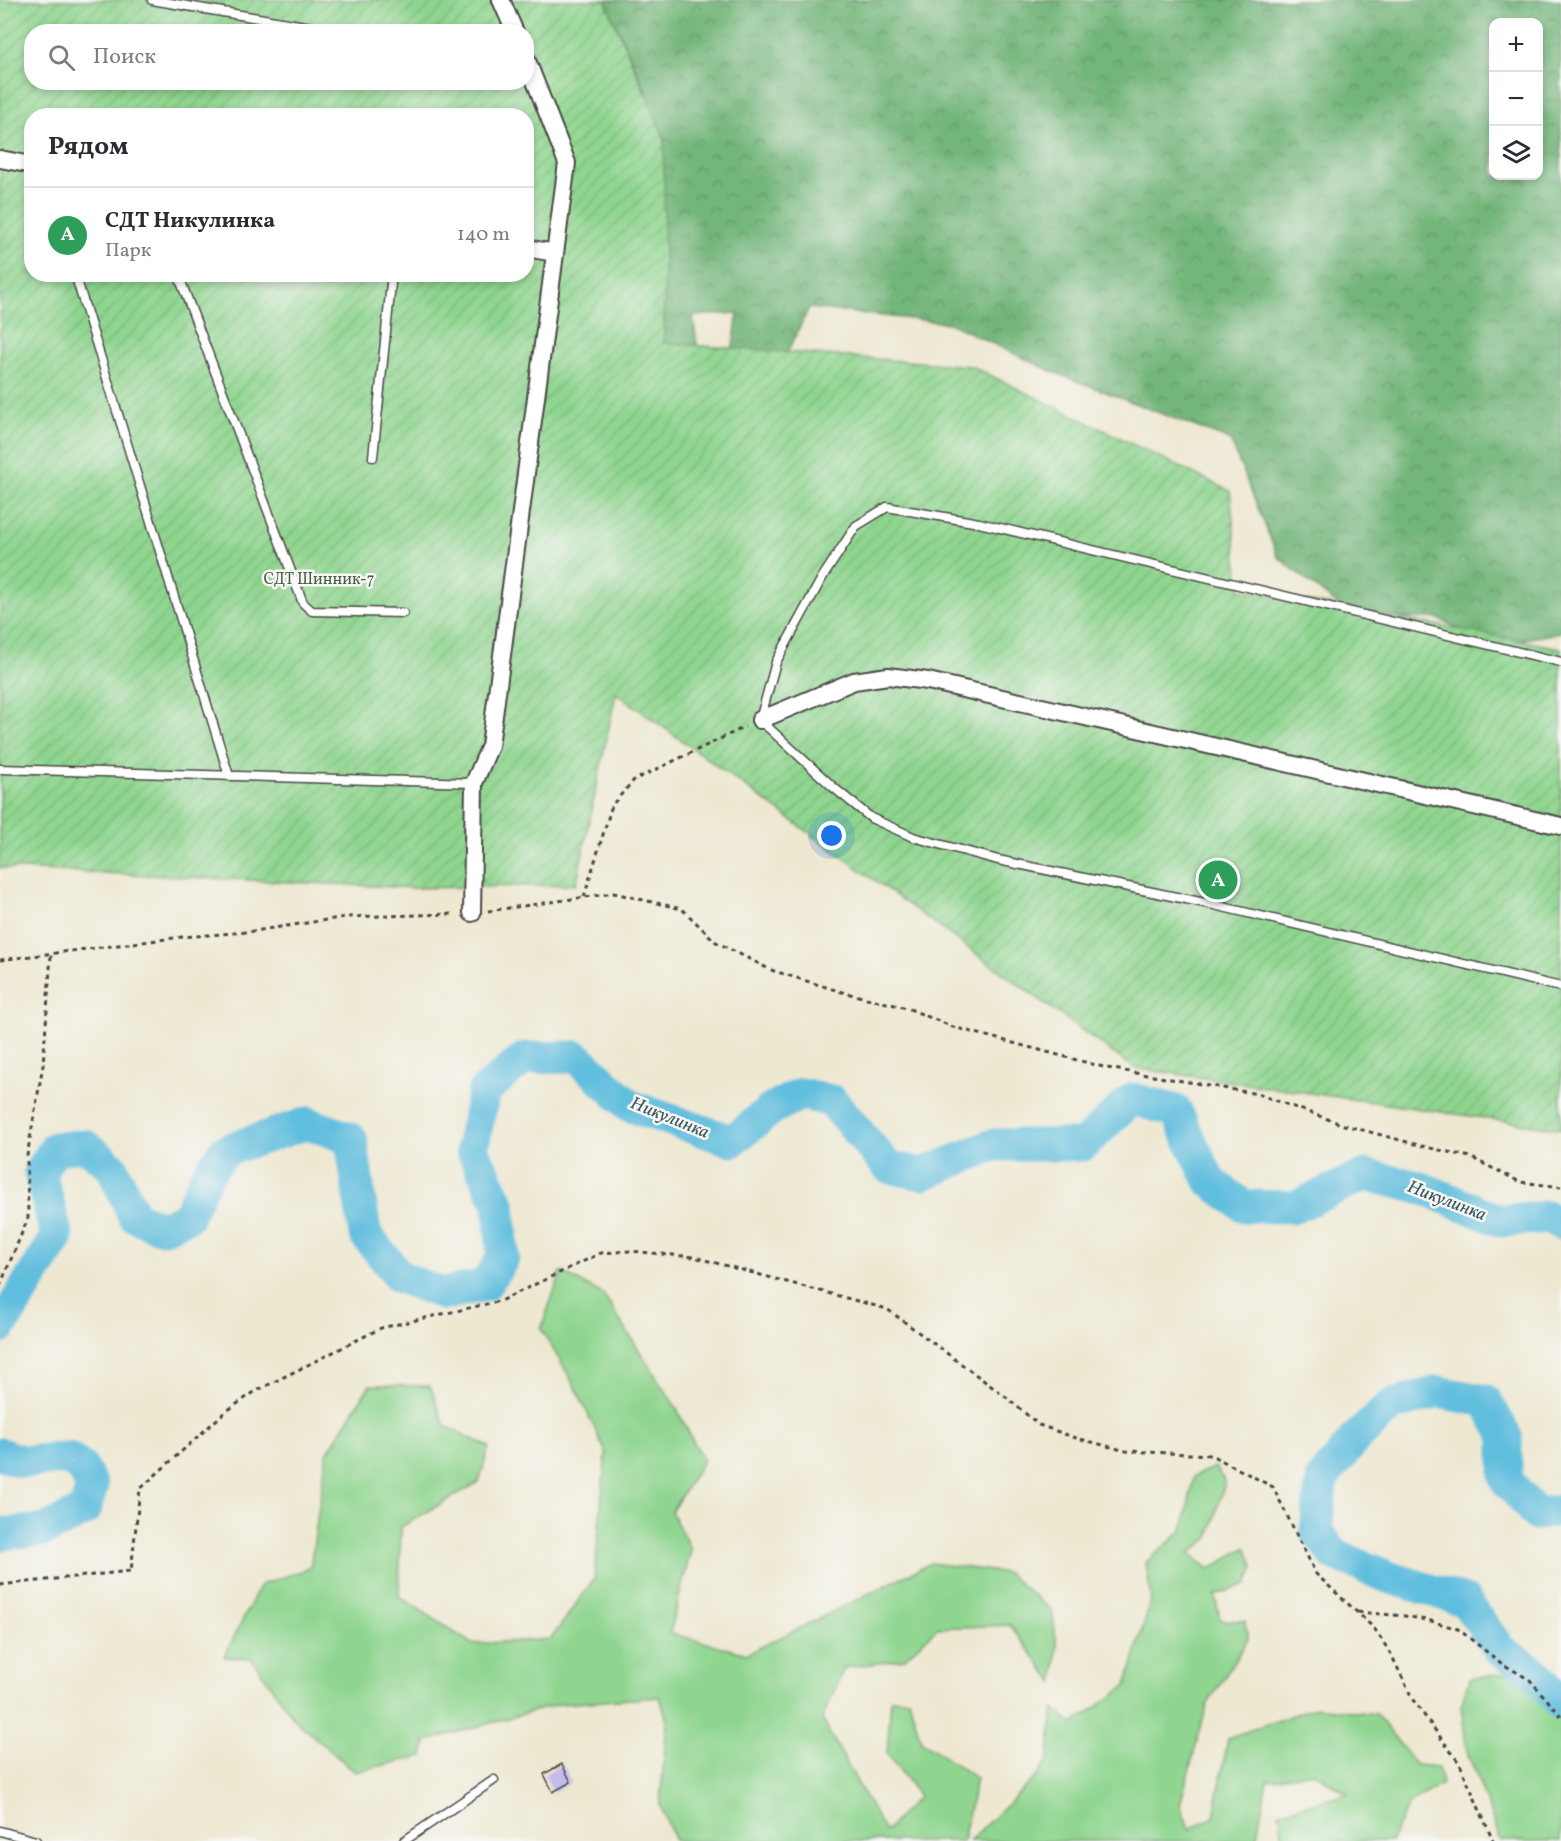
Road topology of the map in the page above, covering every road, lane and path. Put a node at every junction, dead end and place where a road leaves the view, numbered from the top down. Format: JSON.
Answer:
{"nodes":[{"id":1,"x":152,"y":0,"type":"edge"},
{"id":2,"x":501,"y":0,"type":"edge"},
{"id":3,"x":293,"y":24,"type":"edge"},
{"id":4,"x":512,"y":24,"type":"edge"},
{"id":5,"x":534,"y":79,"type":"edge"},
{"id":6,"x":0,"y":159,"type":"edge"},
{"id":7,"x":24,"y":164,"type":"edge"},
{"id":8,"x":534,"y":249,"type":"edge"},
{"id":9,"x":555,"y":252,"type":"junction"},
{"id":10,"x":77,"y":282,"type":"edge"},
{"id":11,"x":181,"y":282,"type":"edge"},
{"id":12,"x":391,"y":282,"type":"edge"},
{"id":13,"x":373,"y":457,"type":"dead end"},
{"id":14,"x":403,"y":613,"type":"dead end"},
{"id":15,"x":1561,"y":662,"type":"edge"},
{"id":16,"x":760,"y":720,"type":"junction"},
{"id":17,"x":0,"y":769,"type":"edge"},
{"id":18,"x":229,"y":776,"type":"junction"},
{"id":19,"x":474,"y":783,"type":"junction"},
{"id":20,"x":1561,"y":826,"type":"edge"},
{"id":21,"x":584,"y":897,"type":"junction"},
{"id":22,"x":472,"y":914,"type":"junction"},
{"id":23,"x":51,"y":955,"type":"junction"},
{"id":24,"x":0,"y":960,"type":"edge"},
{"id":25,"x":1561,"y":987,"type":"edge"},
{"id":26,"x":1561,"y":1187,"type":"edge"},
{"id":27,"x":0,"y":1286,"type":"edge"},
{"id":28,"x":0,"y":1585,"type":"edge"},
{"id":29,"x":1356,"y":1612,"type":"junction"},
{"id":30,"x":1561,"y":1716,"type":"edge"},
{"id":31,"x":494,"y":1780,"type":"dead end"},
{"id":32,"x":0,"y":1831,"type":"edge"},
{"id":33,"x":36,"y":1841,"type":"edge"},
{"id":34,"x":404,"y":1841,"type":"edge"},
{"id":35,"x":1493,"y":1841,"type":"edge"}],
"edges":[{"from":1,"to":3,"type":"lane"},
{"from":2,"to":4,"type":"street"},
{"from":5,"to":9,"type":"street"},
{"from":6,"to":7,"type":"street"},
{"from":8,"to":9,"type":"street"},
{"from":9,"to":19,"type":"street"},
{"from":10,"to":18,"type":"lane"},
{"from":11,"to":14,"type":"lane"},
{"from":12,"to":13,"type":"lane"},
{"from":15,"to":16,"type":"lane"},
{"from":16,"to":20,"type":"street"},
{"from":16,"to":21,"type":"path"},
{"from":16,"to":25,"type":"lane"},
{"from":17,"to":18,"type":"lane"},
{"from":18,"to":19,"type":"lane"},
{"from":19,"to":22,"type":"street"},
{"from":21,"to":22,"type":"path"},
{"from":21,"to":26,"type":"path"},
{"from":22,"to":23,"type":"path"},
{"from":23,"to":24,"type":"path"},
{"from":23,"to":27,"type":"path"},
{"from":28,"to":29,"type":"path"},
{"from":29,"to":30,"type":"path"},
{"from":29,"to":35,"type":"path"},
{"from":31,"to":34,"type":"lane"},
{"from":32,"to":33,"type":"lane"}]}
